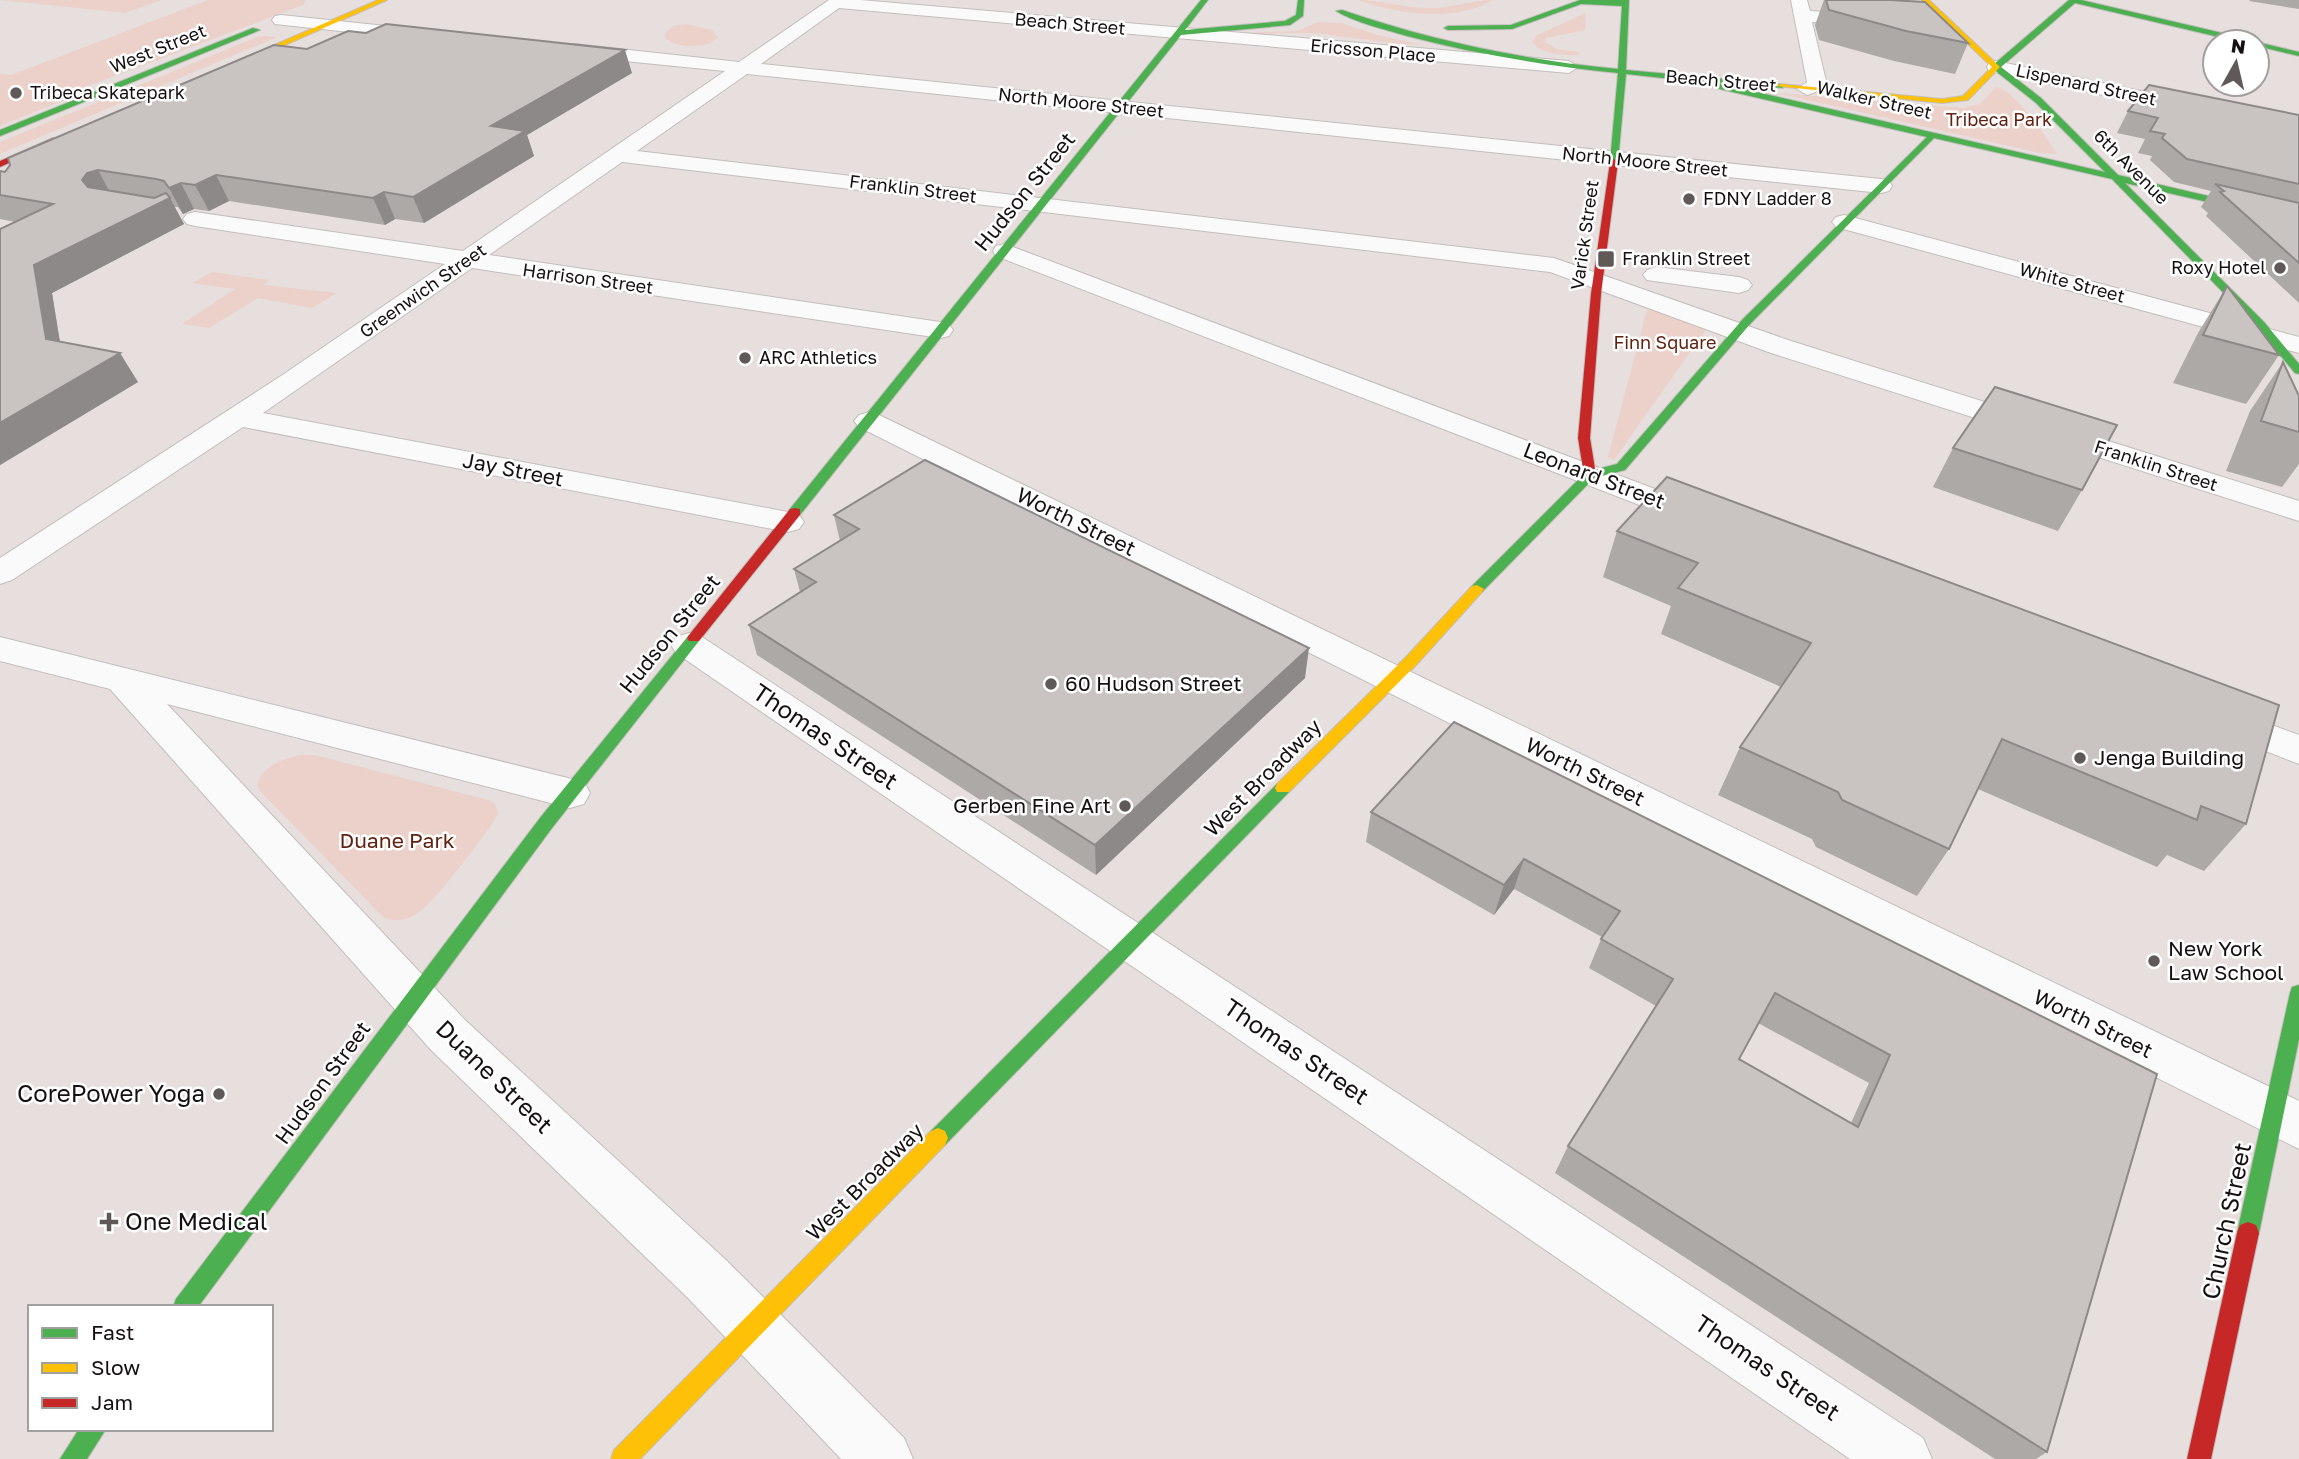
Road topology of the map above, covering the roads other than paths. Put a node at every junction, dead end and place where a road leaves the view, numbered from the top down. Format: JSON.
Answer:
{"nodes":[{"id":1,"x":384,"y":0,"type":"edge"},
{"id":2,"x":1205,"y":0,"type":"edge"},
{"id":3,"x":1301,"y":0,"type":"edge"},
{"id":4,"x":1538,"y":0,"type":"edge"},
{"id":5,"x":1924,"y":0,"type":"edge"},
{"id":6,"x":2073,"y":0,"type":"edge"},
{"id":7,"x":838,"y":1,"type":"edge"},
{"id":8,"x":1626,"y":2,"type":"edge"},
{"id":9,"x":1326,"y":5,"type":"edge"},
{"id":10,"x":1801,"y":8,"type":"edge"},
{"id":11,"x":308,"y":9,"type":"dead end"},
{"id":12,"x":281,"y":20,"type":"junction"},
{"id":13,"x":1884,"y":21,"type":"edge"},
{"id":14,"x":1403,"y":23,"type":"junction"},
{"id":15,"x":1929,"y":24,"type":"edge"},
{"id":16,"x":326,"y":25,"type":"junction"},
{"id":17,"x":1952,"y":26,"type":"junction"},
{"id":18,"x":2201,"y":31,"type":"edge"},
{"id":19,"x":1178,"y":33,"type":"junction"},
{"id":20,"x":448,"y":37,"type":"edge"},
{"id":21,"x":2271,"y":47,"type":"edge"},
{"id":22,"x":553,"y":48,"type":"edge"},
{"id":23,"x":2299,"y":54,"type":"edge"},
{"id":24,"x":1569,"y":67,"type":"junction"},
{"id":25,"x":1996,"y":67,"type":"junction"},
{"id":26,"x":743,"y":68,"type":"junction"},
{"id":27,"x":1622,"y":72,"type":"junction"},
{"id":28,"x":211,"y":74,"type":"edge"},
{"id":29,"x":1684,"y":78,"type":"junction"},
{"id":30,"x":1807,"y":89,"type":"junction"},
{"id":31,"x":1120,"y":107,"type":"junction"},
{"id":32,"x":2206,"y":111,"type":"edge"},
{"id":33,"x":76,"y":132,"type":"edge"},
{"id":34,"x":0,"y":134,"type":"edge"},
{"id":35,"x":1934,"y":134,"type":"junction"},
{"id":36,"x":618,"y":155,"type":"junction"},
{"id":37,"x":1615,"y":159,"type":"junction"},
{"id":38,"x":0,"y":164,"type":"edge"},
{"id":39,"x":2113,"y":177,"type":"junction"},
{"id":40,"x":1881,"y":186,"type":"junction"},
{"id":41,"x":1043,"y":204,"type":"junction"},
{"id":42,"x":195,"y":219,"type":"edge"},
{"id":43,"x":2299,"y":220,"type":"edge"},
{"id":44,"x":1844,"y":222,"type":"junction"},
{"id":45,"x":1005,"y":251,"type":"junction"},
{"id":46,"x":465,"y":261,"type":"junction"},
{"id":47,"x":1656,"y":275,"type":"dead end"},
{"id":48,"x":1598,"y":281,"type":"junction"},
{"id":49,"x":1739,"y":285,"type":"dead end"},
{"id":50,"x":940,"y":330,"type":"junction"},
{"id":51,"x":1737,"y":332,"type":"junction"},
{"id":52,"x":2273,"y":338,"type":"junction"},
{"id":53,"x":2299,"y":345,"type":"edge"},
{"id":54,"x":2299,"y":371,"type":"edge"},
{"id":55,"x":238,"y":417,"type":"junction"},
{"id":56,"x":869,"y":421,"type":"junction"},
{"id":57,"x":1590,"y":475,"type":"junction"},
{"id":58,"x":2299,"y":511,"type":"edge"},
{"id":59,"x":788,"y":522,"type":"junction"},
{"id":60,"x":1726,"y":527,"type":"edge"},
{"id":61,"x":0,"y":573,"type":"edge"},
{"id":62,"x":689,"y":645,"type":"junction"},
{"id":63,"x":0,"y":649,"type":"edge"},
{"id":64,"x":1394,"y":678,"type":"junction"},
{"id":65,"x":122,"y":679,"type":"junction"},
{"id":66,"x":2192,"y":708,"type":"edge"},
{"id":67,"x":2299,"y":750,"type":"edge"},
{"id":68,"x":570,"y":793,"type":"junction"},
{"id":69,"x":1130,"y":941,"type":"junction"},
{"id":70,"x":2299,"y":993,"type":"edge"},
{"id":71,"x":413,"y":997,"type":"junction"},
{"id":72,"x":2286,"y":1120,"type":"edge"},
{"id":73,"x":185,"y":1305,"type":"edge"},
{"id":74,"x":753,"y":1326,"type":"junction"},
{"id":75,"x":93,"y":1431,"type":"edge"},
{"id":76,"x":72,"y":1459,"type":"edge"},
{"id":77,"x":623,"y":1459,"type":"edge"},
{"id":78,"x":883,"y":1459,"type":"edge"},
{"id":79,"x":1902,"y":1459,"type":"edge"},
{"id":80,"x":2199,"y":1459,"type":"edge"}],
"edges":[{"from":1,"to":16,"type":"main road"},
{"from":2,"to":19,"type":"main road","name":"Hudson Street"},
{"from":3,"to":19,"type":"main road"},
{"from":4,"to":14,"type":"main road"},
{"from":5,"to":17,"type":"main road","name":"6th Avenue"},
{"from":6,"to":18,"type":"main road"},
{"from":6,"to":25,"type":"main road"},
{"from":7,"to":19,"type":"street","name":"Beach Street"},
{"from":7,"to":26,"type":"street","name":"Greenwich Street"},
{"from":8,"to":14,"type":"main road"},
{"from":8,"to":27,"type":"main road","name":"Varick Street"},
{"from":9,"to":14,"type":"main road"},
{"from":9,"to":24,"type":"main road","name":"Beach Street"},
{"from":10,"to":13,"type":"street"},
{"from":10,"to":30,"type":"street"},
{"from":11,"to":12,"type":"main road","name":"West Street"},
{"from":12,"to":16,"type":"street"},
{"from":12,"to":34,"type":"main road","name":"West Street"},
{"from":15,"to":17,"type":"street"},
{"from":16,"to":20,"type":"street"},
{"from":16,"to":28,"type":"main road"},
{"from":17,"to":25,"type":"main road","name":"6th Avenue"},
{"from":19,"to":24,"type":"street","name":"Ericsson Place"},
{"from":19,"to":31,"type":"main road","name":"Hudson Street"},
{"from":21,"to":23,"type":"main road"},
{"from":22,"to":26,"type":"street","name":"North Moore Street"},
{"from":24,"to":27,"type":"main road","name":"Beach Street"},
{"from":25,"to":30,"type":"main road","name":"Beach Street"},
{"from":25,"to":32,"type":"street","name":"Lispenard Street"},
{"from":25,"to":39,"type":"main road","name":"6th Avenue"},
{"from":26,"to":31,"type":"street","name":"North Moore Street"},
{"from":26,"to":36,"type":"street","name":"Greenwich Street"},
{"from":27,"to":29,"type":"main road","name":"Beach Street"},
{"from":27,"to":37,"type":"main road","name":"Varick Street"},
{"from":29,"to":30,"type":"main road","name":"Beach Street"},
{"from":29,"to":35,"type":"main road","name":"Walker Street"},
{"from":31,"to":37,"type":"street","name":"North Moore Street"},
{"from":31,"to":41,"type":"main road","name":"Hudson Street"},
{"from":33,"to":38,"type":"main road"},
{"from":35,"to":39,"type":"main road","name":"Walker Street"},
{"from":35,"to":40,"type":"main road","name":"West Broadway"},
{"from":36,"to":41,"type":"street","name":"Franklin Street"},
{"from":36,"to":46,"type":"street","name":"Greenwich Street"},
{"from":37,"to":40,"type":"street","name":"North Moore Street"},
{"from":37,"to":48,"type":"main road","name":"Varick Street"},
{"from":39,"to":43,"type":"main road","name":"Walker Street"},
{"from":39,"to":52,"type":"main road","name":"6th Avenue"},
{"from":40,"to":44,"type":"main road","name":"West Broadway"},
{"from":41,"to":45,"type":"main road","name":"Hudson Street"},
{"from":41,"to":48,"type":"street","name":"Franklin Street"},
{"from":42,"to":46,"type":"street","name":"Harrison Street"},
{"from":44,"to":51,"type":"main road","name":"West Broadway"},
{"from":44,"to":52,"type":"street","name":"White Street"},
{"from":45,"to":50,"type":"main road","name":"Hudson Street"},
{"from":45,"to":57,"type":"street","name":"Leonard Street"},
{"from":46,"to":50,"type":"street","name":"Harrison Street"},
{"from":46,"to":55,"type":"street","name":"Greenwich Street"},
{"from":47,"to":49,"type":"street"},
{"from":48,"to":51,"type":"street","name":"Franklin Street"},
{"from":48,"to":57,"type":"main road","name":"Varick Street"},
{"from":50,"to":56,"type":"main road","name":"Hudson Street"},
{"from":51,"to":57,"type":"main road","name":"West Broadway"},
{"from":51,"to":58,"type":"street","name":"Franklin Street"},
{"from":52,"to":53,"type":"street","name":"White Street"},
{"from":52,"to":54,"type":"main road","name":"6th Avenue"},
{"from":55,"to":59,"type":"street","name":"Jay Street"},
{"from":55,"to":61,"type":"street","name":"Greenwich Street"},
{"from":56,"to":59,"type":"main road","name":"Hudson Street"},
{"from":56,"to":64,"type":"street","name":"Worth Street"},
{"from":57,"to":60,"type":"street","name":"Leonard Street"},
{"from":57,"to":64,"type":"main road","name":"West Broadway"},
{"from":59,"to":62,"type":"main road","name":"Hudson Street"},
{"from":62,"to":68,"type":"main road","name":"Hudson Street"},
{"from":62,"to":69,"type":"street","name":"Thomas Street"},
{"from":63,"to":65,"type":"street"},
{"from":64,"to":69,"type":"main road","name":"West Broadway"},
{"from":64,"to":72,"type":"street","name":"Worth Street"},
{"from":65,"to":68,"type":"street"},
{"from":65,"to":71,"type":"street","name":"Duane Street"},
{"from":66,"to":67,"type":"street"},
{"from":68,"to":71,"type":"main road","name":"Hudson Street"},
{"from":69,"to":74,"type":"main road","name":"West Broadway"},
{"from":69,"to":79,"type":"street","name":"Thomas Street"},
{"from":70,"to":72,"type":"main road","name":"Church Street"},
{"from":71,"to":73,"type":"main road","name":"Hudson Street"},
{"from":71,"to":74,"type":"street","name":"Duane Street"},
{"from":72,"to":80,"type":"main road","name":"Church Street"},
{"from":74,"to":77,"type":"main road","name":"West Broadway"},
{"from":74,"to":78,"type":"street","name":"Duane Street"},
{"from":75,"to":76,"type":"main road"}]}
